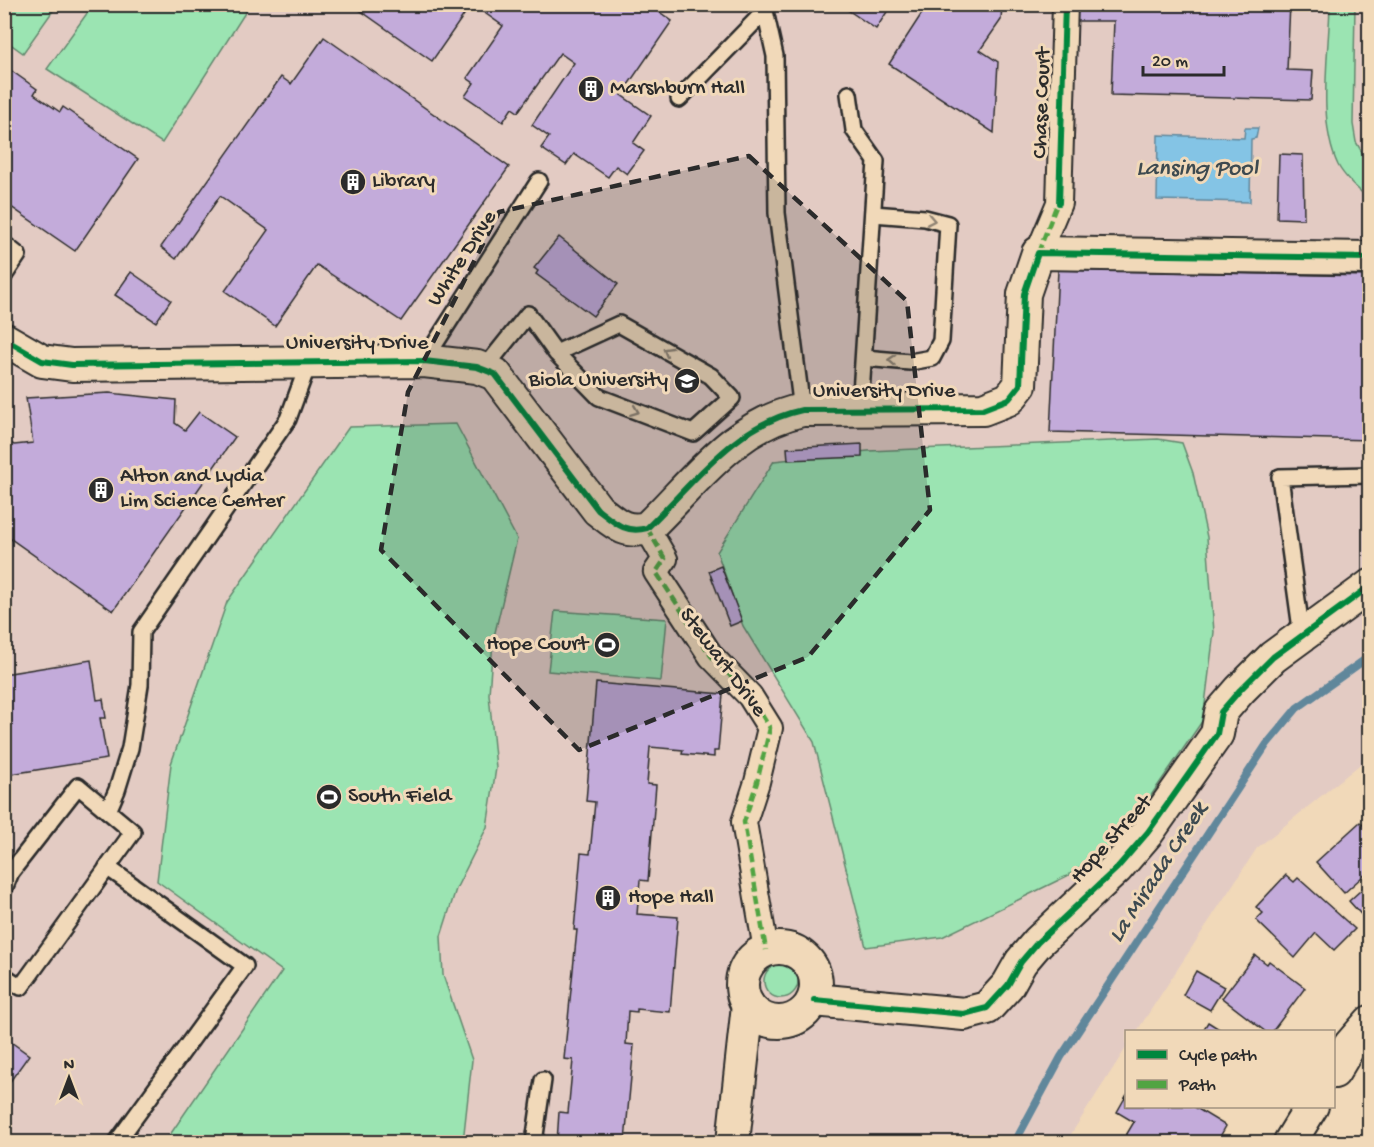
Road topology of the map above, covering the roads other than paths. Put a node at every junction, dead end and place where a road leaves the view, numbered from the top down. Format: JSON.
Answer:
{"nodes":[{"id":1,"x":1065,"y":4,"type":"edge"},
{"id":2,"x":849,"y":94,"type":"dead end"},
{"id":3,"x":679,"y":99,"type":"dead end"},
{"id":4,"x":539,"y":181,"type":"dead end"},
{"id":5,"x":873,"y":214,"type":"junction"},
{"id":6,"x":4,"y":244,"type":"edge"},
{"id":7,"x":1038,"y":253,"type":"junction"},
{"id":8,"x":1370,"y":258,"type":"edge"},
{"id":9,"x":4,"y":276,"type":"edge"},
{"id":10,"x":4,"y":339,"type":"edge"},
{"id":11,"x":556,"y":353,"type":"junction"},
{"id":12,"x":864,"y":358,"type":"junction"},
{"id":13,"x":424,"y":361,"type":"junction"},
{"id":14,"x":309,"y":362,"type":"junction"},
{"id":15,"x":484,"y":369,"type":"junction"},
{"id":16,"x":860,"y":409,"type":"junction"},
{"id":17,"x":802,"y":410,"type":"junction"},
{"id":18,"x":1370,"y":475,"type":"edge"},
{"id":19,"x":647,"y":528,"type":"junction"},
{"id":20,"x":1370,"y":586,"type":"edge"},
{"id":21,"x":1302,"y":636,"type":"junction"},
{"id":22,"x":108,"y":811,"type":"junction"},
{"id":23,"x":107,"y":867,"type":"junction"},
{"id":24,"x":4,"y":890,"type":"edge"},
{"id":25,"x":766,"y":950,"type":"junction"},
{"id":26,"x":4,"y":976,"type":"edge"},
{"id":27,"x":822,"y":1002,"type":"junction"},
{"id":28,"x":748,"y":1005,"type":"junction"},
{"id":29,"x":1370,"y":1022,"type":"edge"},
{"id":30,"x":1335,"y":1070,"type":"edge"},
{"id":31,"x":543,"y":1080,"type":"dead end"},
{"id":32,"x":1311,"y":1108,"type":"edge"},
{"id":33,"x":117,"y":1143,"type":"edge"},
{"id":34,"x":534,"y":1143,"type":"edge"},
{"id":35,"x":733,"y":1143,"type":"edge"},
{"id":36,"x":1290,"y":1143,"type":"edge"}],
"edges":[{"from":1,"to":7,"type":"street","name":"Chase Court"},
{"from":2,"to":5,"type":"lane"},
{"from":3,"to":17,"type":"lane"},
{"from":4,"to":13,"type":"lane","name":"White Drive"},
{"from":5,"to":12,"type":"lane"},
{"from":5,"to":12,"type":"lane","one_way":true},
{"from":6,"to":9,"type":"lane"},
{"from":7,"to":8,"type":"street"},
{"from":7,"to":16,"type":"street","name":"University Drive"},
{"from":10,"to":14,"type":"street","name":"University Drive"},
{"from":11,"to":11,"type":"lane","one_way":true},
{"from":11,"to":15,"type":"lane"},
{"from":12,"to":16,"type":"lane"},
{"from":13,"to":14,"type":"street","name":"University Drive"},
{"from":13,"to":15,"type":"street","name":"University Drive"},
{"from":14,"to":22,"type":"lane"},
{"from":15,"to":19,"type":"street"},
{"from":16,"to":17,"type":"street","name":"University Drive"},
{"from":17,"to":19,"type":"street","name":"University Drive"},
{"from":18,"to":21,"type":"lane"},
{"from":19,"to":25,"type":"street","name":"Stewart Drive"},
{"from":20,"to":21,"type":"street","name":"Hope Street"},
{"from":21,"to":27,"type":"street","name":"Hope Street"},
{"from":22,"to":23,"type":"lane"},
{"from":22,"to":24,"type":"lane"},
{"from":23,"to":26,"type":"lane"},
{"from":23,"to":33,"type":"lane"},
{"from":25,"to":27,"type":"street"},
{"from":25,"to":28,"type":"street"},
{"from":27,"to":28,"type":"street"},
{"from":28,"to":35,"type":"street"},
{"from":29,"to":30,"type":"street"},
{"from":31,"to":34,"type":"lane"},
{"from":32,"to":36,"type":"street"}]}
